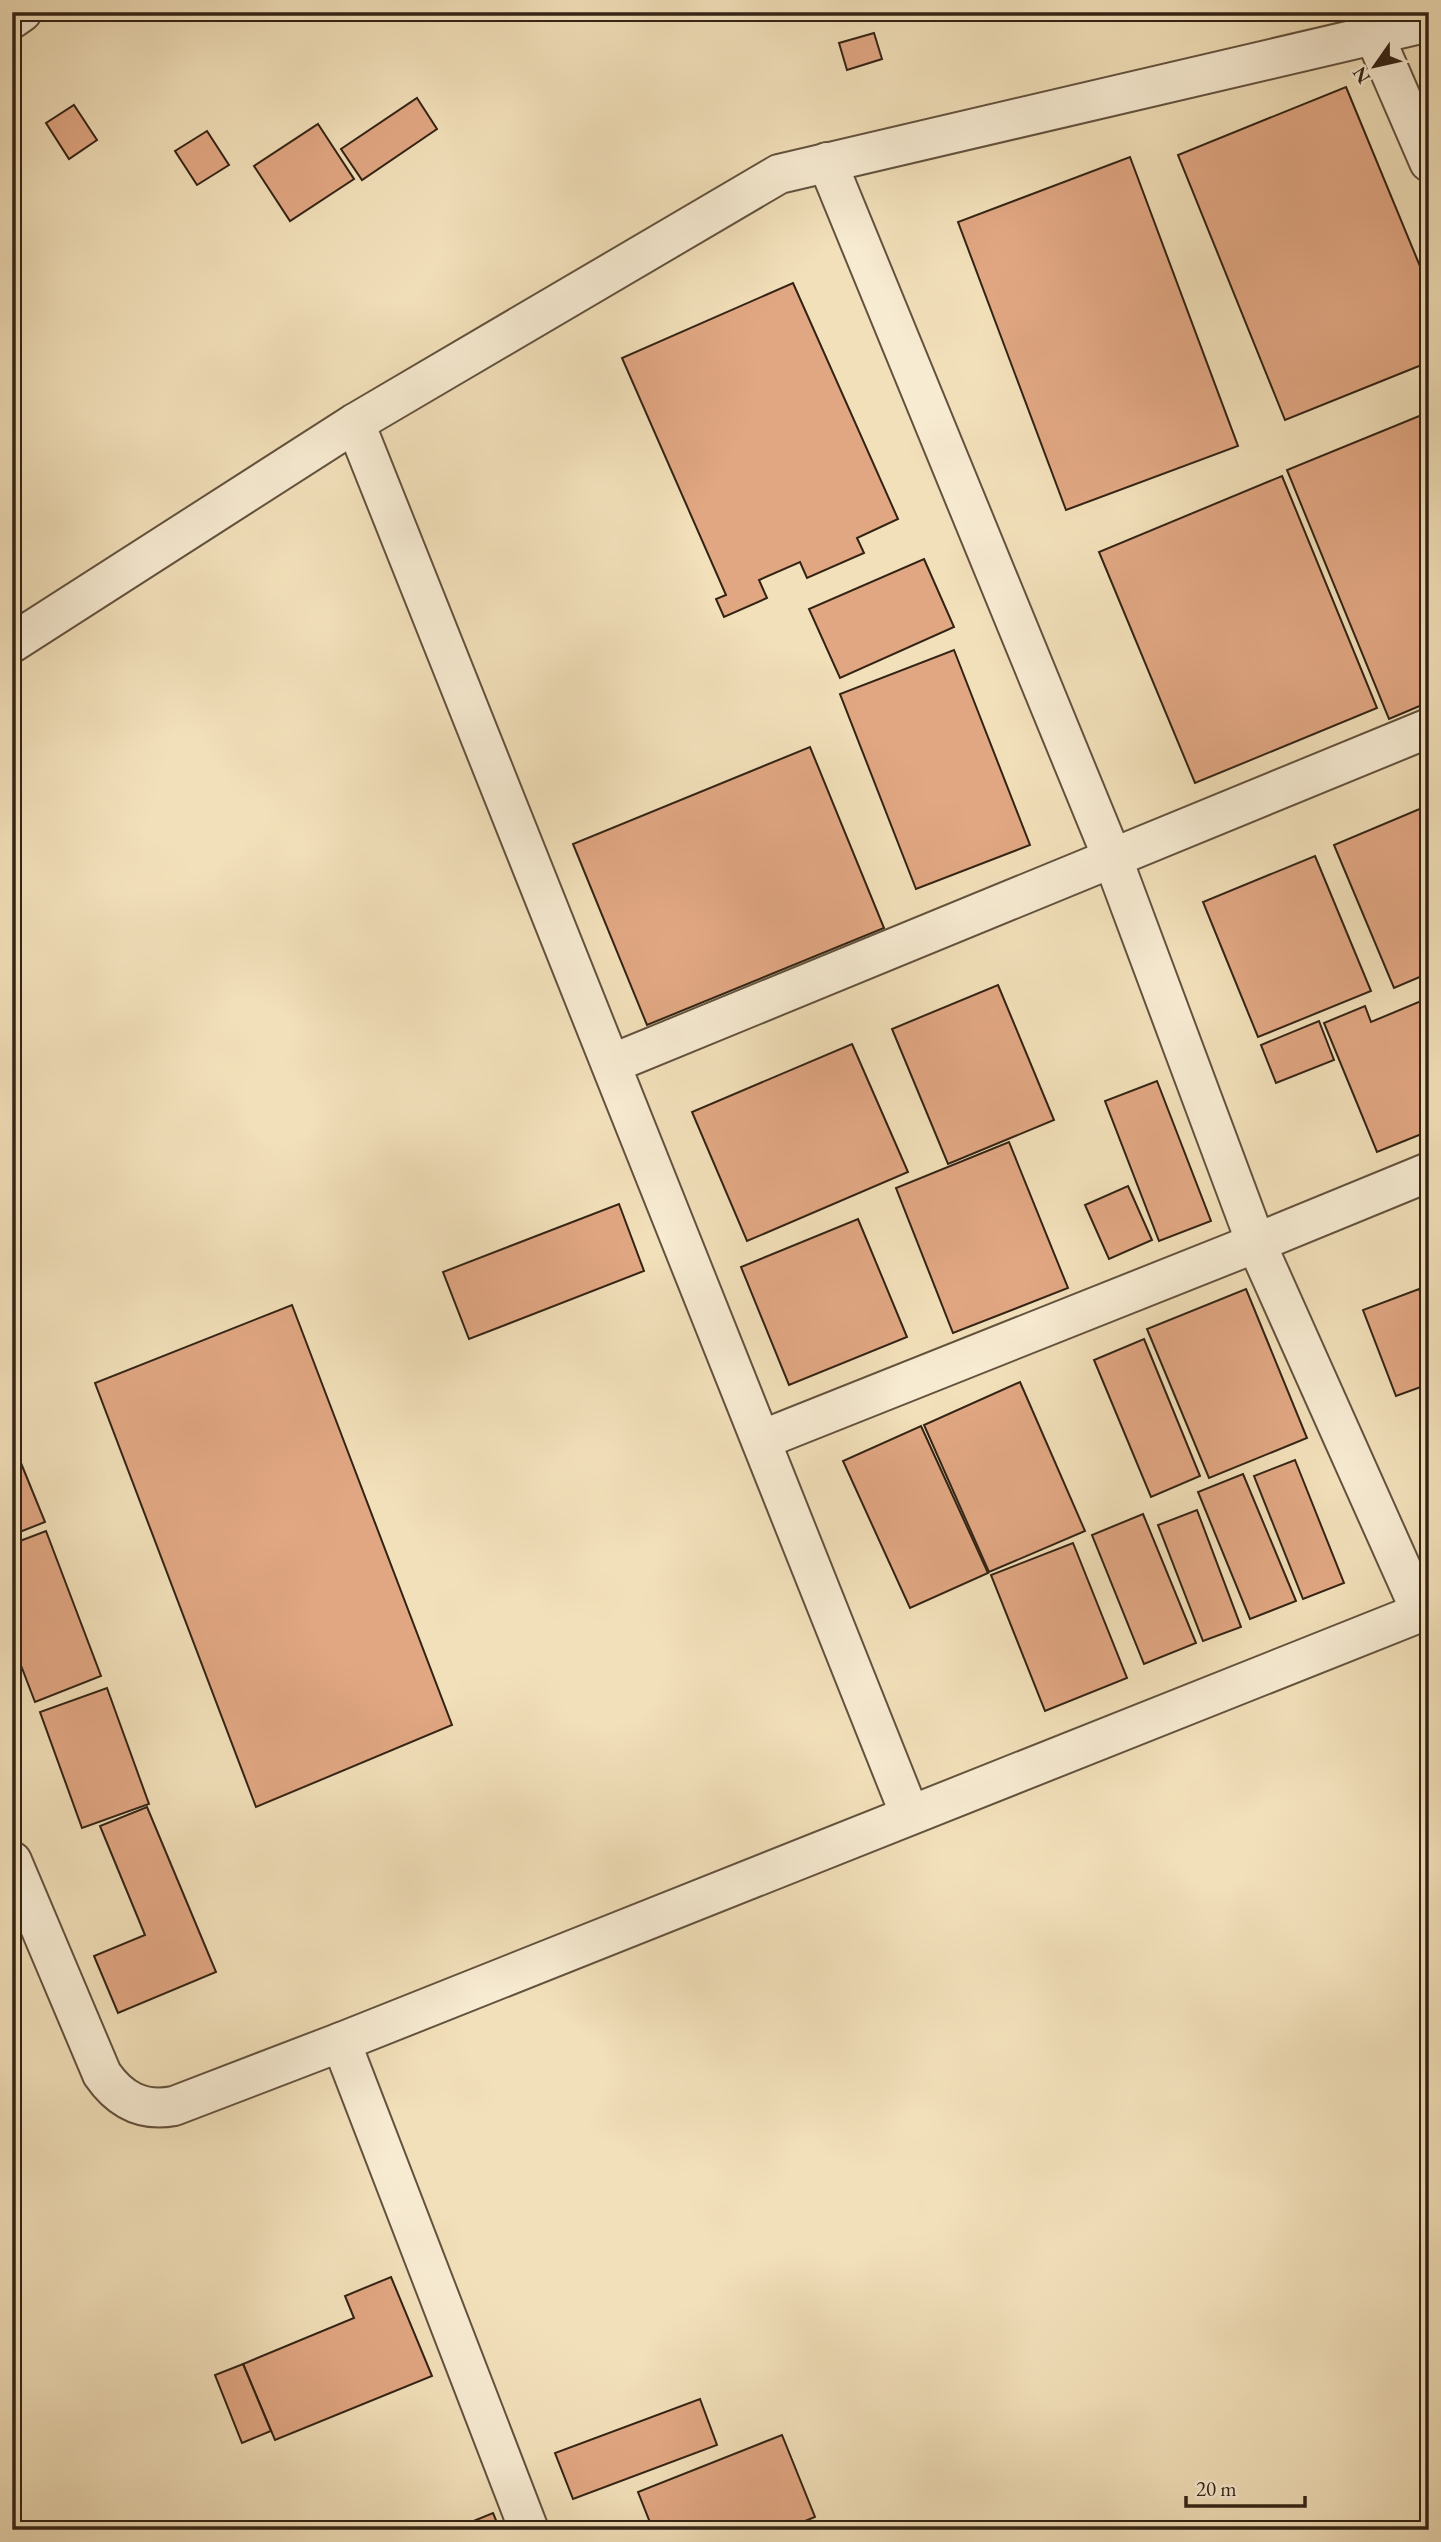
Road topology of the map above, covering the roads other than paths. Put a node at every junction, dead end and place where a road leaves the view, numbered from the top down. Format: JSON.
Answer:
{"nodes":[{"id":1,"x":22,"y":12,"type":"edge"},
{"id":2,"x":12,"y":19,"type":"edge"},
{"id":3,"x":1429,"y":22,"type":"edge"},
{"id":4,"x":1374,"y":35,"type":"junction"},
{"id":5,"x":827,"y":162,"type":"junction"},
{"id":6,"x":1429,"y":162,"type":"edge"},
{"id":7,"x":355,"y":423,"type":"junction"},
{"id":8,"x":15,"y":633,"type":"edge"},
{"id":9,"x":1429,"y":728,"type":"edge"},
{"id":10,"x":1112,"y":857,"type":"junction"},
{"id":11,"x":611,"y":1064,"type":"junction"},
{"id":12,"x":1429,"y":1172,"type":"edge"},
{"id":13,"x":1256,"y":1243,"type":"junction"},
{"id":14,"x":761,"y":1440,"type":"junction"},
{"id":15,"x":1425,"y":1611,"type":"edge"},
{"id":16,"x":910,"y":1815,"type":"junction"},
{"id":17,"x":12,"y":1861,"type":"edge"},
{"id":18,"x":341,"y":2042,"type":"junction"},
{"id":19,"x":529,"y":2530,"type":"edge"}],
"edges":[{"from":1,"to":2,"type":"street"},
{"from":3,"to":4,"type":"street"},
{"from":4,"to":5,"type":"street"},
{"from":4,"to":6,"type":"street"},
{"from":5,"to":7,"type":"street"},
{"from":5,"to":10,"type":"street"},
{"from":7,"to":8,"type":"street"},
{"from":7,"to":11,"type":"street"},
{"from":9,"to":10,"type":"street"},
{"from":10,"to":11,"type":"street"},
{"from":10,"to":13,"type":"street"},
{"from":11,"to":14,"type":"street"},
{"from":12,"to":13,"type":"street"},
{"from":13,"to":14,"type":"street"},
{"from":13,"to":15,"type":"street"},
{"from":14,"to":16,"type":"street"},
{"from":15,"to":16,"type":"street"},
{"from":16,"to":18,"type":"street"},
{"from":17,"to":18,"type":"street"},
{"from":18,"to":19,"type":"street"}]}
